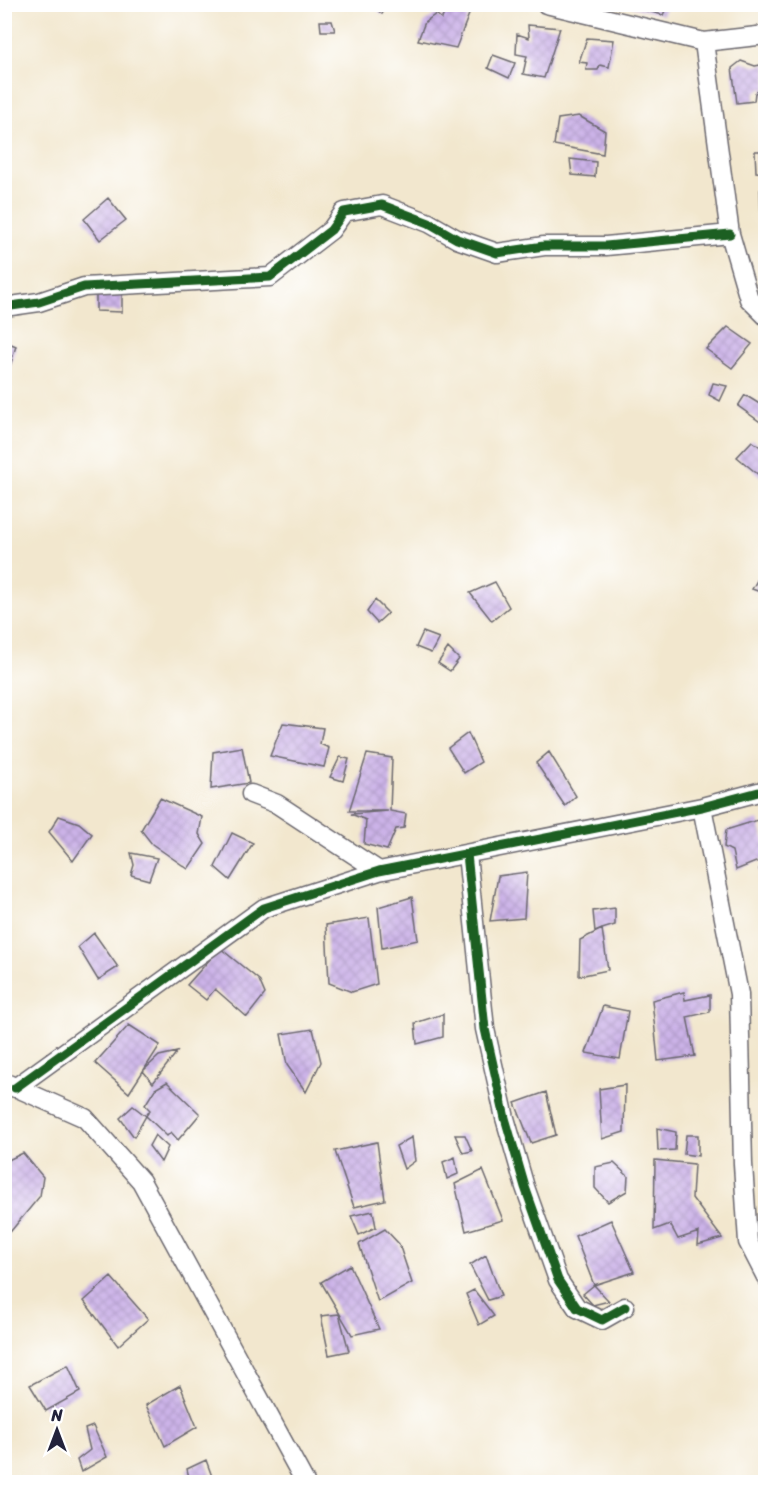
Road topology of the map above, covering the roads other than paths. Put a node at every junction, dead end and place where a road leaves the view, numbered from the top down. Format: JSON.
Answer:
{"nodes":[{"id":1,"x":546,"y":4,"type":"edge"},
{"id":2,"x":765,"y":35,"type":"edge"},
{"id":3,"x":704,"y":42,"type":"junction"},
{"id":4,"x":730,"y":234,"type":"junction"},
{"id":5,"x":4,"y":307,"type":"edge"},
{"id":6,"x":765,"y":316,"type":"edge"},
{"id":7,"x":765,"y":790,"type":"edge"},
{"id":8,"x":251,"y":794,"type":"dead end"},
{"id":9,"x":702,"y":807,"type":"junction"},
{"id":10,"x":467,"y":854,"type":"junction"},
{"id":11,"x":379,"y":871,"type":"junction"},
{"id":12,"x":10,"y":1085,"type":"edge"},
{"id":13,"x":765,"y":1277,"type":"edge"},
{"id":14,"x":625,"y":1307,"type":"dead end"},
{"id":15,"x":305,"y":1482,"type":"edge"}],
"edges":[{"from":1,"to":3,"type":"street"},
{"from":2,"to":3,"type":"street"},
{"from":3,"to":4,"type":"street"},
{"from":4,"to":5,"type":"street"},
{"from":4,"to":6,"type":"street"},
{"from":7,"to":9,"type":"street"},
{"from":8,"to":11,"type":"street"},
{"from":9,"to":10,"type":"street"},
{"from":9,"to":13,"type":"street"},
{"from":10,"to":11,"type":"street"},
{"from":10,"to":14,"type":"street"},
{"from":11,"to":12,"type":"street"},
{"from":12,"to":15,"type":"street"}]}
